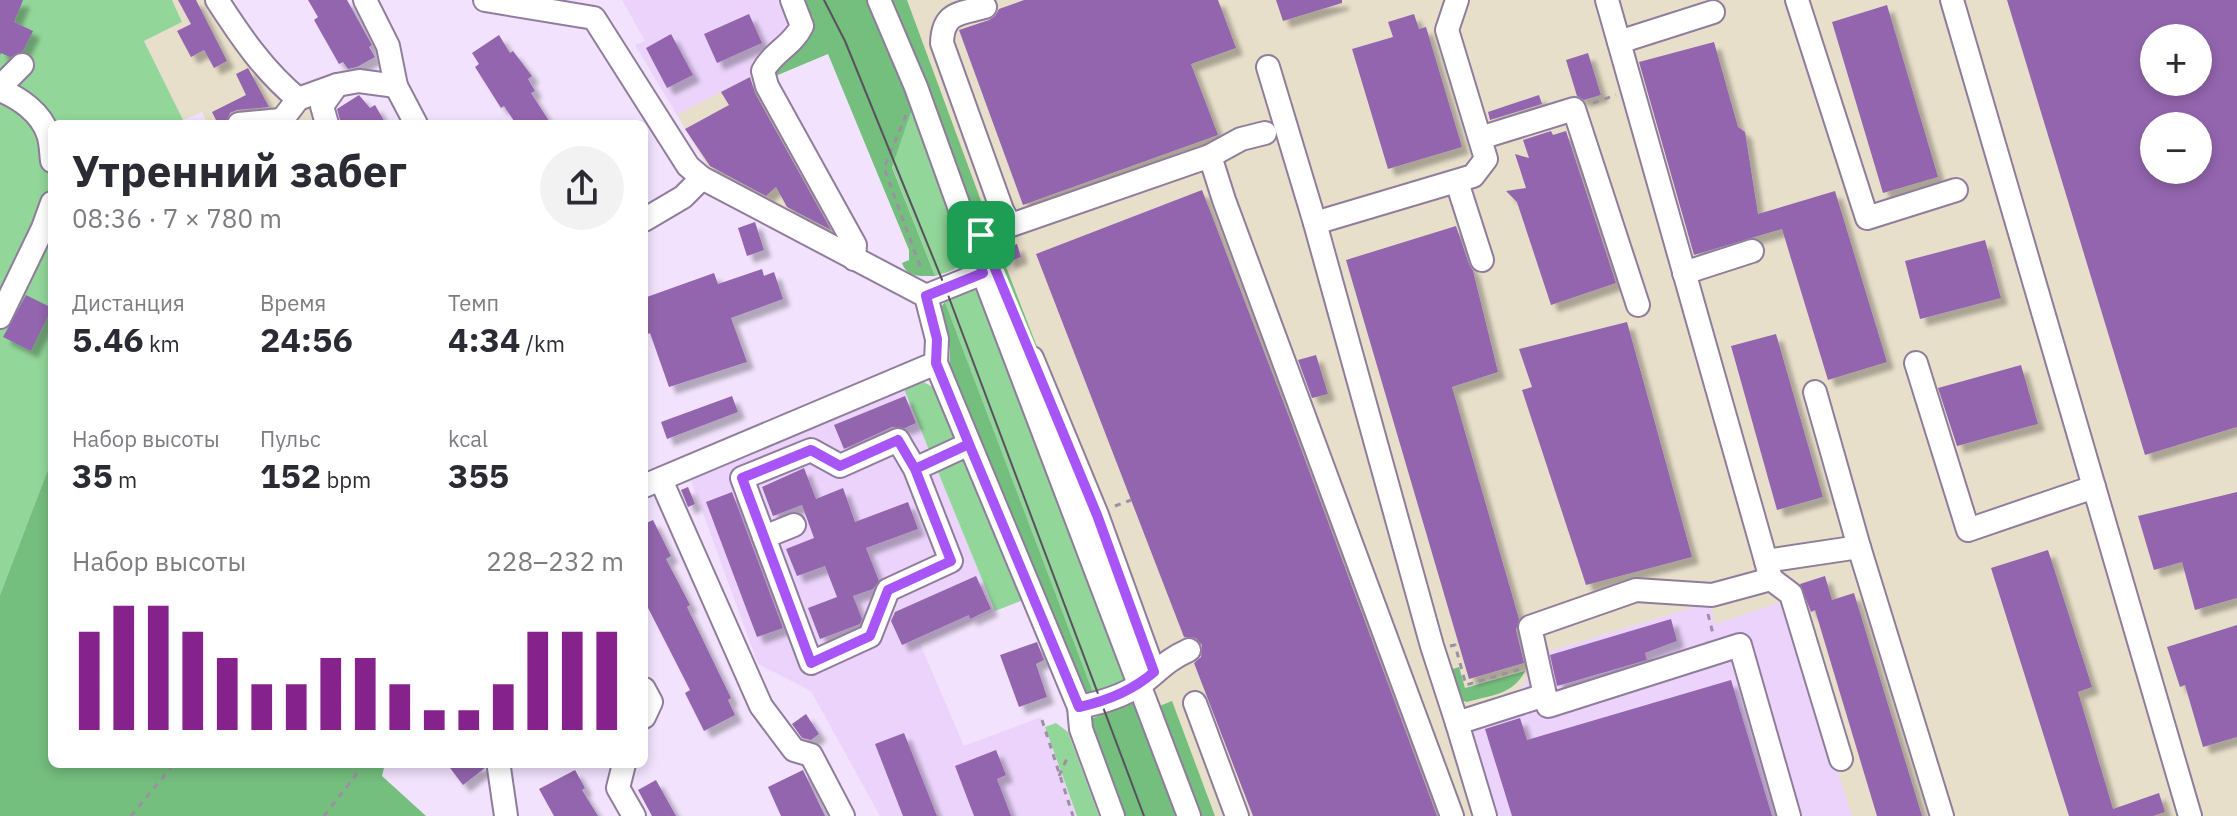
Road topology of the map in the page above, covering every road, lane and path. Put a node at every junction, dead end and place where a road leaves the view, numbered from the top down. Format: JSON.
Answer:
{"nodes":[{"id":1,"x":217,"y":0,"type":"edge"},
{"id":2,"x":365,"y":0,"type":"edge"},
{"id":3,"x":485,"y":0,"type":"edge"},
{"id":4,"x":792,"y":0,"type":"edge"},
{"id":5,"x":879,"y":0,"type":"edge"},
{"id":6,"x":1457,"y":0,"type":"edge"},
{"id":7,"x":1607,"y":0,"type":"edge"},
{"id":8,"x":1797,"y":0,"type":"edge"},
{"id":9,"x":1952,"y":0,"type":"edge"},
{"id":10,"x":989,"y":2,"type":"edge"},
{"id":11,"x":588,"y":9,"type":"edge"},
{"id":12,"x":1713,"y":12,"type":"dead end"},
{"id":13,"x":1619,"y":42,"type":"junction"},
{"id":14,"x":22,"y":65,"type":"dead end"},
{"id":15,"x":1268,"y":67,"type":"dead end"},
{"id":16,"x":337,"y":85,"type":"junction"},
{"id":17,"x":396,"y":86,"type":"junction"},
{"id":18,"x":0,"y":88,"type":"edge"},
{"id":19,"x":1632,"y":90,"type":"junction"},
{"id":20,"x":298,"y":99,"type":"junction"},
{"id":21,"x":1574,"y":109,"type":"junction"},
{"id":22,"x":905,"y":115,"type":"dead end"},
{"id":23,"x":282,"y":120,"type":"edge"},
{"id":24,"x":326,"y":120,"type":"edge"},
{"id":25,"x":414,"y":120,"type":"edge"},
{"id":26,"x":1265,"y":133,"type":"dead end"},
{"id":27,"x":48,"y":134,"type":"edge"},
{"id":28,"x":1480,"y":138,"type":"junction"},
{"id":29,"x":1210,"y":156,"type":"junction"},
{"id":30,"x":702,"y":178,"type":"junction"},
{"id":31,"x":1457,"y":182,"type":"junction"},
{"id":32,"x":1956,"y":190,"type":"dead end"},
{"id":33,"x":48,"y":214,"type":"edge"},
{"id":34,"x":648,"y":218,"type":"edge"},
{"id":35,"x":1315,"y":223,"type":"junction"},
{"id":36,"x":1010,"y":225,"type":"junction"},
{"id":37,"x":976,"y":237,"type":"junction"},
{"id":38,"x":1752,"y":251,"type":"dead end"},
{"id":39,"x":854,"y":259,"type":"junction"},
{"id":40,"x":1482,"y":260,"type":"dead end"},
{"id":41,"x":983,"y":273,"type":"junction"},
{"id":42,"x":1684,"y":273,"type":"junction"},
{"id":43,"x":920,"y":293,"type":"junction"},
{"id":44,"x":1638,"y":305,"type":"dead end"},
{"id":45,"x":0,"y":317,"type":"edge"},
{"id":46,"x":936,"y":363,"type":"junction"},
{"id":47,"x":1916,"y":363,"type":"dead end"},
{"id":48,"x":1815,"y":392,"type":"dead end"},
{"id":49,"x":969,"y":444,"type":"junction"},
{"id":50,"x":915,"y":469,"type":"junction"},
{"id":51,"x":652,"y":483,"type":"edge"},
{"id":52,"x":2094,"y":487,"type":"junction"},
{"id":53,"x":1131,"y":500,"type":"dead end"},
{"id":54,"x":1104,"y":510,"type":"dead end"},
{"id":55,"x":794,"y":525,"type":"dead end"},
{"id":56,"x":764,"y":537,"type":"junction"},
{"id":57,"x":1859,"y":547,"type":"junction"},
{"id":58,"x":1768,"y":570,"type":"junction"},
{"id":59,"x":1702,"y":595,"type":"junction"},
{"id":60,"x":1445,"y":643,"type":"dead end"},
{"id":61,"x":1189,"y":650,"type":"dead end"},
{"id":62,"x":1719,"y":653,"type":"junction"},
{"id":63,"x":1537,"y":664,"type":"junction"},
{"id":64,"x":1147,"y":678,"type":"junction"},
{"id":65,"x":1545,"y":695,"type":"junction"},
{"id":66,"x":1195,"y":703,"type":"dead end"},
{"id":67,"x":1079,"y":707,"type":"junction"},
{"id":68,"x":1042,"y":720,"type":"dead end"},
{"id":69,"x":1457,"y":723,"type":"junction"},
{"id":70,"x":1841,"y":759,"type":"dead end"},
{"id":71,"x":171,"y":768,"type":"edge"},
{"id":72,"x":359,"y":768,"type":"edge"},
{"id":73,"x":499,"y":768,"type":"dead end"},
{"id":74,"x":623,"y":768,"type":"edge"},
{"id":75,"x":131,"y":816,"type":"edge"},
{"id":76,"x":324,"y":816,"type":"edge"},
{"id":77,"x":506,"y":816,"type":"edge"},
{"id":78,"x":634,"y":816,"type":"edge"},
{"id":79,"x":843,"y":816,"type":"edge"},
{"id":80,"x":1073,"y":816,"type":"edge"},
{"id":81,"x":1113,"y":816,"type":"edge"},
{"id":82,"x":1189,"y":816,"type":"edge"},
{"id":83,"x":1237,"y":816,"type":"edge"},
{"id":84,"x":1452,"y":816,"type":"edge"},
{"id":85,"x":1485,"y":816,"type":"edge"},
{"id":86,"x":1789,"y":816,"type":"edge"},
{"id":87,"x":1942,"y":816,"type":"edge"},
{"id":88,"x":2190,"y":816,"type":"edge"}],
"edges":[{"from":1,"to":20,"type":"street"},
{"from":2,"to":17,"type":"street"},
{"from":3,"to":11,"type":"street"},
{"from":4,"to":39,"type":"street"},
{"from":5,"to":37,"type":"street"},
{"from":6,"to":28,"type":"street"},
{"from":7,"to":13,"type":"street"},
{"from":8,"to":32,"type":"street"},
{"from":9,"to":52,"type":"street"},
{"from":10,"to":36,"type":"street"},
{"from":11,"to":30,"type":"street"},
{"from":12,"to":13,"type":"street"},
{"from":13,"to":19,"type":"street"},
{"from":14,"to":18,"type":"street"},
{"from":15,"to":35,"type":"street"},
{"from":16,"to":17,"type":"street"},
{"from":16,"to":20,"type":"street"},
{"from":16,"to":24,"type":"street"},
{"from":17,"to":25,"type":"street"},
{"from":18,"to":27,"type":"street"},
{"from":19,"to":21,"type":"path"},
{"from":19,"to":42,"type":"street"},
{"from":20,"to":23,"type":"street"},
{"from":21,"to":28,"type":"street"},
{"from":21,"to":44,"type":"street"},
{"from":22,"to":43,"type":"path"},
{"from":26,"to":29,"type":"street"},
{"from":28,"to":31,"type":"street"},
{"from":29,"to":36,"type":"street"},
{"from":29,"to":84,"type":"street"},
{"from":30,"to":34,"type":"street"},
{"from":30,"to":39,"type":"street"},
{"from":31,"to":35,"type":"street"},
{"from":31,"to":40,"type":"street"},
{"from":33,"to":45,"type":"street"},
{"from":35,"to":69,"type":"street"},
{"from":36,"to":37,"type":"street"},
{"from":37,"to":41,"type":"street"},
{"from":37,"to":64,"type":"street"},
{"from":38,"to":42,"type":"street"},
{"from":39,"to":43,"type":"street"},
{"from":41,"to":43,"type":"street"},
{"from":41,"to":64,"type":"street"},
{"from":42,"to":58,"type":"street"},
{"from":43,"to":46,"type":"street"},
{"from":46,"to":49,"type":"street"},
{"from":46,"to":51,"type":"street"},
{"from":47,"to":52,"type":"street"},
{"from":48,"to":57,"type":"street"},
{"from":49,"to":50,"type":"street"},
{"from":49,"to":67,"type":"street"},
{"from":50,"to":56,"type":"street"},
{"from":50,"to":56,"type":"street"},
{"from":51,"to":79,"type":"street"},
{"from":52,"to":88,"type":"street"},
{"from":53,"to":54,"type":"path"},
{"from":55,"to":56,"type":"street"},
{"from":57,"to":58,"type":"street"},
{"from":57,"to":87,"type":"street"},
{"from":58,"to":59,"type":"street"},
{"from":58,"to":70,"type":"street"},
{"from":59,"to":62,"type":"path"},
{"from":59,"to":63,"type":"street"},
{"from":60,"to":63,"type":"path"},
{"from":61,"to":64,"type":"street"},
{"from":62,"to":65,"type":"street"},
{"from":62,"to":86,"type":"street"},
{"from":63,"to":65,"type":"street"},
{"from":64,"to":67,"type":"street"},
{"from":64,"to":82,"type":"street"},
{"from":65,"to":69,"type":"street"},
{"from":66,"to":83,"type":"street"},
{"from":67,"to":81,"type":"street"},
{"from":68,"to":80,"type":"path"},
{"from":69,"to":85,"type":"street"},
{"from":71,"to":75,"type":"path"},
{"from":72,"to":76,"type":"path"},
{"from":73,"to":77,"type":"street"},
{"from":74,"to":78,"type":"street"}]}
